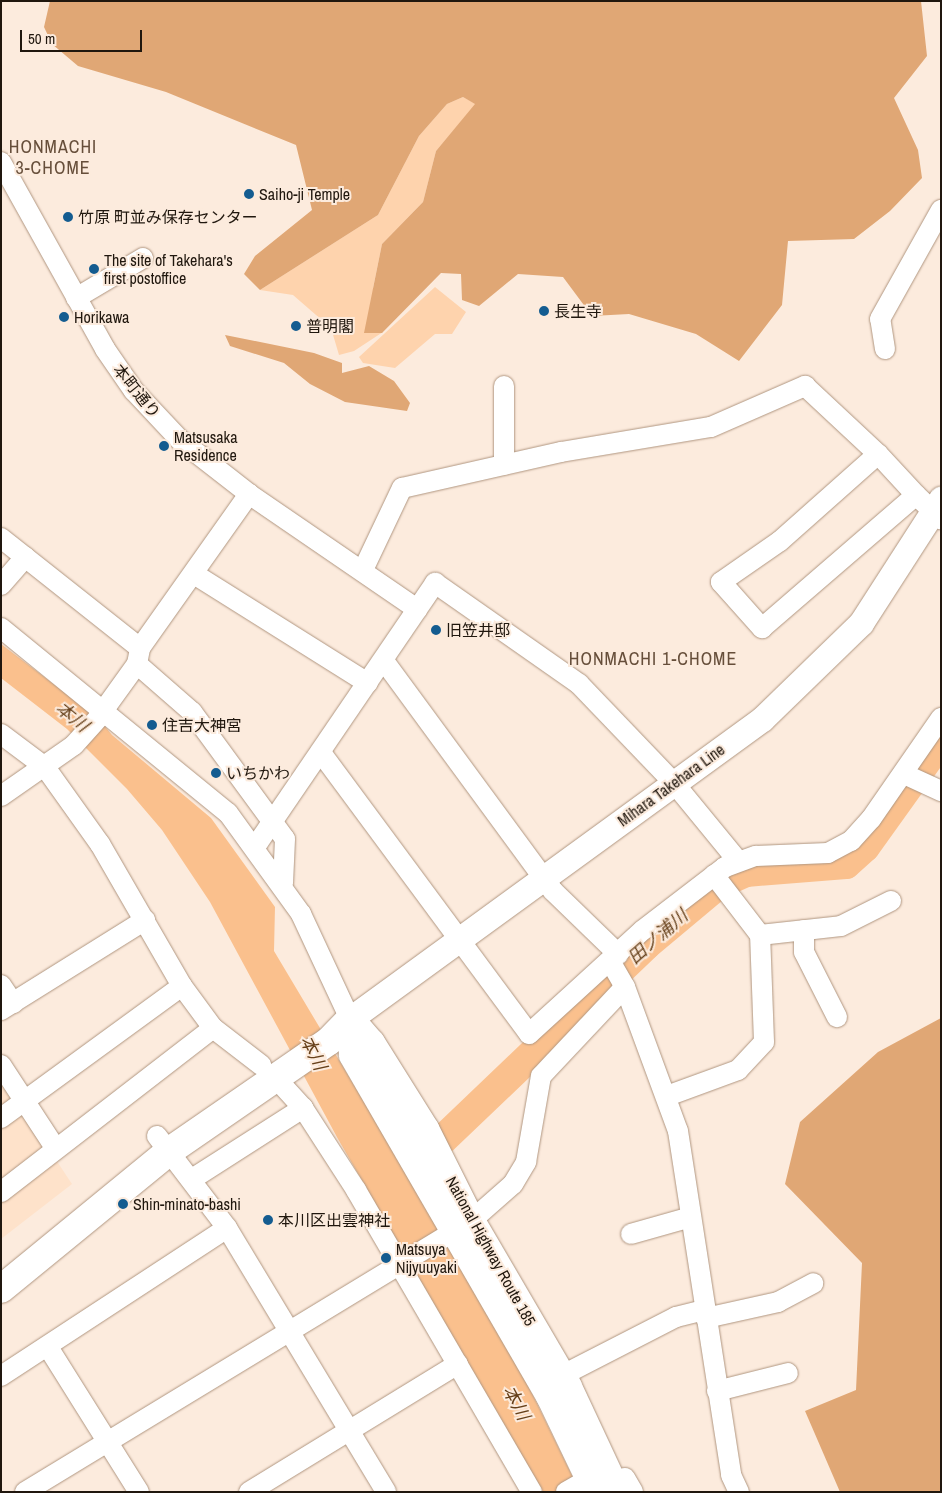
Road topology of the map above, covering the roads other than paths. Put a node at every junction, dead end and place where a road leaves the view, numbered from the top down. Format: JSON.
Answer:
{"nodes":[{"id":1,"x":1,"y":162,"type":"edge"},
{"id":2,"x":941,"y":210,"type":"edge"},
{"id":3,"x":143,"y":258,"type":"dead end"},
{"id":4,"x":76,"y":298,"type":"junction"},
{"id":5,"x":885,"y":349,"type":"dead end"},
{"id":6,"x":504,"y":386,"type":"dead end"},
{"id":7,"x":878,"y":454,"type":"junction"},
{"id":8,"x":504,"y":465,"type":"junction"},
{"id":9,"x":249,"y":494,"type":"junction"},
{"id":10,"x":916,"y":495,"type":"junction"},
{"id":11,"x":939,"y":510,"type":"edge"},
{"id":12,"x":1,"y":538,"type":"edge"},
{"id":13,"x":25,"y":557,"type":"junction"},
{"id":14,"x":363,"y":570,"type":"junction"},
{"id":15,"x":194,"y":574,"type":"junction"},
{"id":16,"x":1,"y":585,"type":"edge"},
{"id":17,"x":417,"y":610,"type":"junction"},
{"id":18,"x":1,"y":628,"type":"edge"},
{"id":19,"x":139,"y":656,"type":"junction"},
{"id":20,"x":384,"y":661,"type":"junction"},
{"id":21,"x":368,"y":683,"type":"junction"},
{"id":22,"x":100,"y":714,"type":"junction"},
{"id":23,"x":941,"y":718,"type":"edge"},
{"id":24,"x":1,"y":734,"type":"edge"},
{"id":25,"x":322,"y":754,"type":"junction"},
{"id":26,"x":45,"y":767,"type":"junction"},
{"id":27,"x":912,"y":778,"type":"junction"},
{"id":28,"x":674,"y":783,"type":"junction"},
{"id":29,"x":941,"y":791,"type":"edge"},
{"id":30,"x":1,"y":796,"type":"edge"},
{"id":31,"x":272,"y":822,"type":"junction"},
{"id":32,"x":255,"y":846,"type":"junction"},
{"id":33,"x":738,"y":861,"type":"junction"},
{"id":34,"x":714,"y":875,"type":"junction"},
{"id":35,"x":543,"y":876,"type":"junction"},
{"id":36,"x":282,"y":883,"type":"junction"},
{"id":37,"x":891,"y":901,"type":"dead end"},
{"id":38,"x":145,"y":920,"type":"junction"},
{"id":39,"x":804,"y":930,"type":"junction"},
{"id":40,"x":760,"y":935,"type":"junction"},
{"id":41,"x":458,"y":939,"type":"junction"},
{"id":42,"x":618,"y":969,"type":"junction"},
{"id":43,"x":1,"y":985,"type":"edge"},
{"id":44,"x":182,"y":986,"type":"junction"},
{"id":45,"x":7,"y":1007,"type":"edge"},
{"id":46,"x":837,"y":1016,"type":"dead end"},
{"id":47,"x":350,"y":1019,"type":"junction"},
{"id":48,"x":213,"y":1028,"type":"junction"},
{"id":49,"x":1,"y":1065,"type":"edge"},
{"id":50,"x":276,"y":1065,"type":"junction"},
{"id":51,"x":667,"y":1096,"type":"junction"},
{"id":52,"x":25,"y":1101,"type":"junction"},
{"id":53,"x":303,"y":1108,"type":"junction"},
{"id":54,"x":1,"y":1118,"type":"edge"},
{"id":55,"x":164,"y":1143,"type":"junction"},
{"id":56,"x":56,"y":1149,"type":"junction"},
{"id":57,"x":192,"y":1179,"type":"junction"},
{"id":58,"x":1,"y":1192,"type":"edge"},
{"id":59,"x":691,"y":1217,"type":"junction"},
{"id":60,"x":227,"y":1228,"type":"junction"},
{"id":61,"x":456,"y":1229,"type":"junction"},
{"id":62,"x":630,"y":1234,"type":"dead end"},
{"id":63,"x":404,"y":1260,"type":"junction"},
{"id":64,"x":1,"y":1265,"type":"edge"},
{"id":65,"x":813,"y":1283,"type":"dead end"},
{"id":66,"x":1,"y":1289,"type":"edge"},
{"id":67,"x":705,"y":1314,"type":"junction"},
{"id":68,"x":286,"y":1332,"type":"junction"},
{"id":69,"x":48,"y":1347,"type":"junction"},
{"id":70,"x":458,"y":1364,"type":"junction"},
{"id":71,"x":788,"y":1373,"type":"dead end"},
{"id":72,"x":1,"y":1376,"type":"edge"},
{"id":73,"x":561,"y":1376,"type":"junction"},
{"id":74,"x":717,"y":1391,"type":"junction"},
{"id":75,"x":348,"y":1429,"type":"junction"},
{"id":76,"x":108,"y":1442,"type":"junction"},
{"id":77,"x":602,"y":1484,"type":"edge"},
{"id":78,"x":738,"y":1491,"type":"edge"},
{"id":79,"x":25,"y":1492,"type":"edge"},
{"id":80,"x":139,"y":1492,"type":"edge"},
{"id":81,"x":249,"y":1492,"type":"edge"},
{"id":82,"x":386,"y":1492,"type":"edge"},
{"id":83,"x":532,"y":1492,"type":"edge"}],
"edges":[{"from":1,"to":4,"type":"street","name":"本町通り"},
{"from":2,"to":5,"type":"street"},
{"from":3,"to":4,"type":"street"},
{"from":4,"to":9,"type":"street","name":"本町通り"},
{"from":6,"to":8,"type":"street"},
{"from":7,"to":8,"type":"street"},
{"from":7,"to":10,"type":"street"},
{"from":7,"to":10,"type":"street"},
{"from":8,"to":14,"type":"street"},
{"from":9,"to":14,"type":"street","name":"本町通り"},
{"from":9,"to":15,"type":"street"},
{"from":10,"to":11,"type":"street"},
{"from":11,"to":28,"type":"main road","name":"Mihara Takehara Line"},
{"from":12,"to":13,"type":"street"},
{"from":13,"to":16,"type":"street"},
{"from":13,"to":19,"type":"street"},
{"from":14,"to":17,"type":"street","name":"本町通り"},
{"from":15,"to":19,"type":"street"},
{"from":15,"to":21,"type":"street"},
{"from":17,"to":20,"type":"street"},
{"from":17,"to":28,"type":"street"},
{"from":18,"to":22,"type":"street"},
{"from":19,"to":22,"type":"street"},
{"from":19,"to":31,"type":"street"},
{"from":20,"to":21,"type":"street"},
{"from":20,"to":35,"type":"street"},
{"from":21,"to":25,"type":"street"},
{"from":22,"to":26,"type":"street"},
{"from":22,"to":32,"type":"street"},
{"from":23,"to":27,"type":"street"},
{"from":24,"to":26,"type":"street"},
{"from":25,"to":31,"type":"street"},
{"from":25,"to":41,"type":"street"},
{"from":26,"to":30,"type":"street"},
{"from":26,"to":38,"type":"street"},
{"from":27,"to":29,"type":"street"},
{"from":27,"to":33,"type":"street"},
{"from":28,"to":33,"type":"street"},
{"from":28,"to":35,"type":"main road","name":"Mihara Takehara Line"},
{"from":31,"to":32,"type":"street"},
{"from":31,"to":36,"type":"street"},
{"from":32,"to":36,"type":"street"},
{"from":33,"to":34,"type":"street"},
{"from":34,"to":40,"type":"street"},
{"from":34,"to":42,"type":"street"},
{"from":35,"to":41,"type":"main road","name":"Mihara Takehara Line"},
{"from":35,"to":42,"type":"street"},
{"from":36,"to":47,"type":"street"},
{"from":37,"to":39,"type":"street"},
{"from":38,"to":44,"type":"street"},
{"from":38,"to":45,"type":"street"},
{"from":39,"to":40,"type":"street"},
{"from":39,"to":46,"type":"street"},
{"from":40,"to":51,"type":"street"},
{"from":41,"to":42,"type":"street"},
{"from":41,"to":47,"type":"main road","name":"Mihara Takehara Line"},
{"from":42,"to":51,"type":"street"},
{"from":42,"to":61,"type":"street"},
{"from":43,"to":45,"type":"street"},
{"from":44,"to":48,"type":"street"},
{"from":44,"to":52,"type":"street"},
{"from":47,"to":50,"type":"highway"},
{"from":47,"to":61,"type":"highway","name":"National Highway Route 185"},
{"from":48,"to":50,"type":"street"},
{"from":48,"to":56,"type":"street"},
{"from":49,"to":52,"type":"street"},
{"from":50,"to":53,"type":"street"},
{"from":50,"to":55,"type":"highway"},
{"from":51,"to":59,"type":"street"},
{"from":52,"to":54,"type":"street"},
{"from":52,"to":56,"type":"street"},
{"from":53,"to":57,"type":"street"},
{"from":53,"to":63,"type":"street"},
{"from":55,"to":57,"type":"street"},
{"from":55,"to":64,"type":"highway"},
{"from":55,"to":66,"type":"highway"},
{"from":56,"to":58,"type":"street"},
{"from":57,"to":60,"type":"street"},
{"from":59,"to":62,"type":"street"},
{"from":59,"to":67,"type":"street"},
{"from":60,"to":68,"type":"street"},
{"from":60,"to":69,"type":"street"},
{"from":61,"to":63,"type":"street"},
{"from":61,"to":73,"type":"highway","name":"National Highway Route 185"},
{"from":61,"to":77,"type":"highway","name":"National Highway Route 185"},
{"from":63,"to":68,"type":"street"},
{"from":63,"to":70,"type":"street"},
{"from":65,"to":67,"type":"street"},
{"from":67,"to":73,"type":"street"},
{"from":67,"to":74,"type":"street"},
{"from":68,"to":75,"type":"street"},
{"from":68,"to":76,"type":"street"},
{"from":69,"to":72,"type":"street"},
{"from":69,"to":76,"type":"street"},
{"from":70,"to":75,"type":"street"},
{"from":70,"to":83,"type":"street"},
{"from":71,"to":74,"type":"street"},
{"from":73,"to":77,"type":"highway","name":"National Highway Route 185"},
{"from":74,"to":78,"type":"street"},
{"from":75,"to":81,"type":"street"},
{"from":75,"to":82,"type":"street"},
{"from":76,"to":79,"type":"street"},
{"from":76,"to":80,"type":"street"}]}
